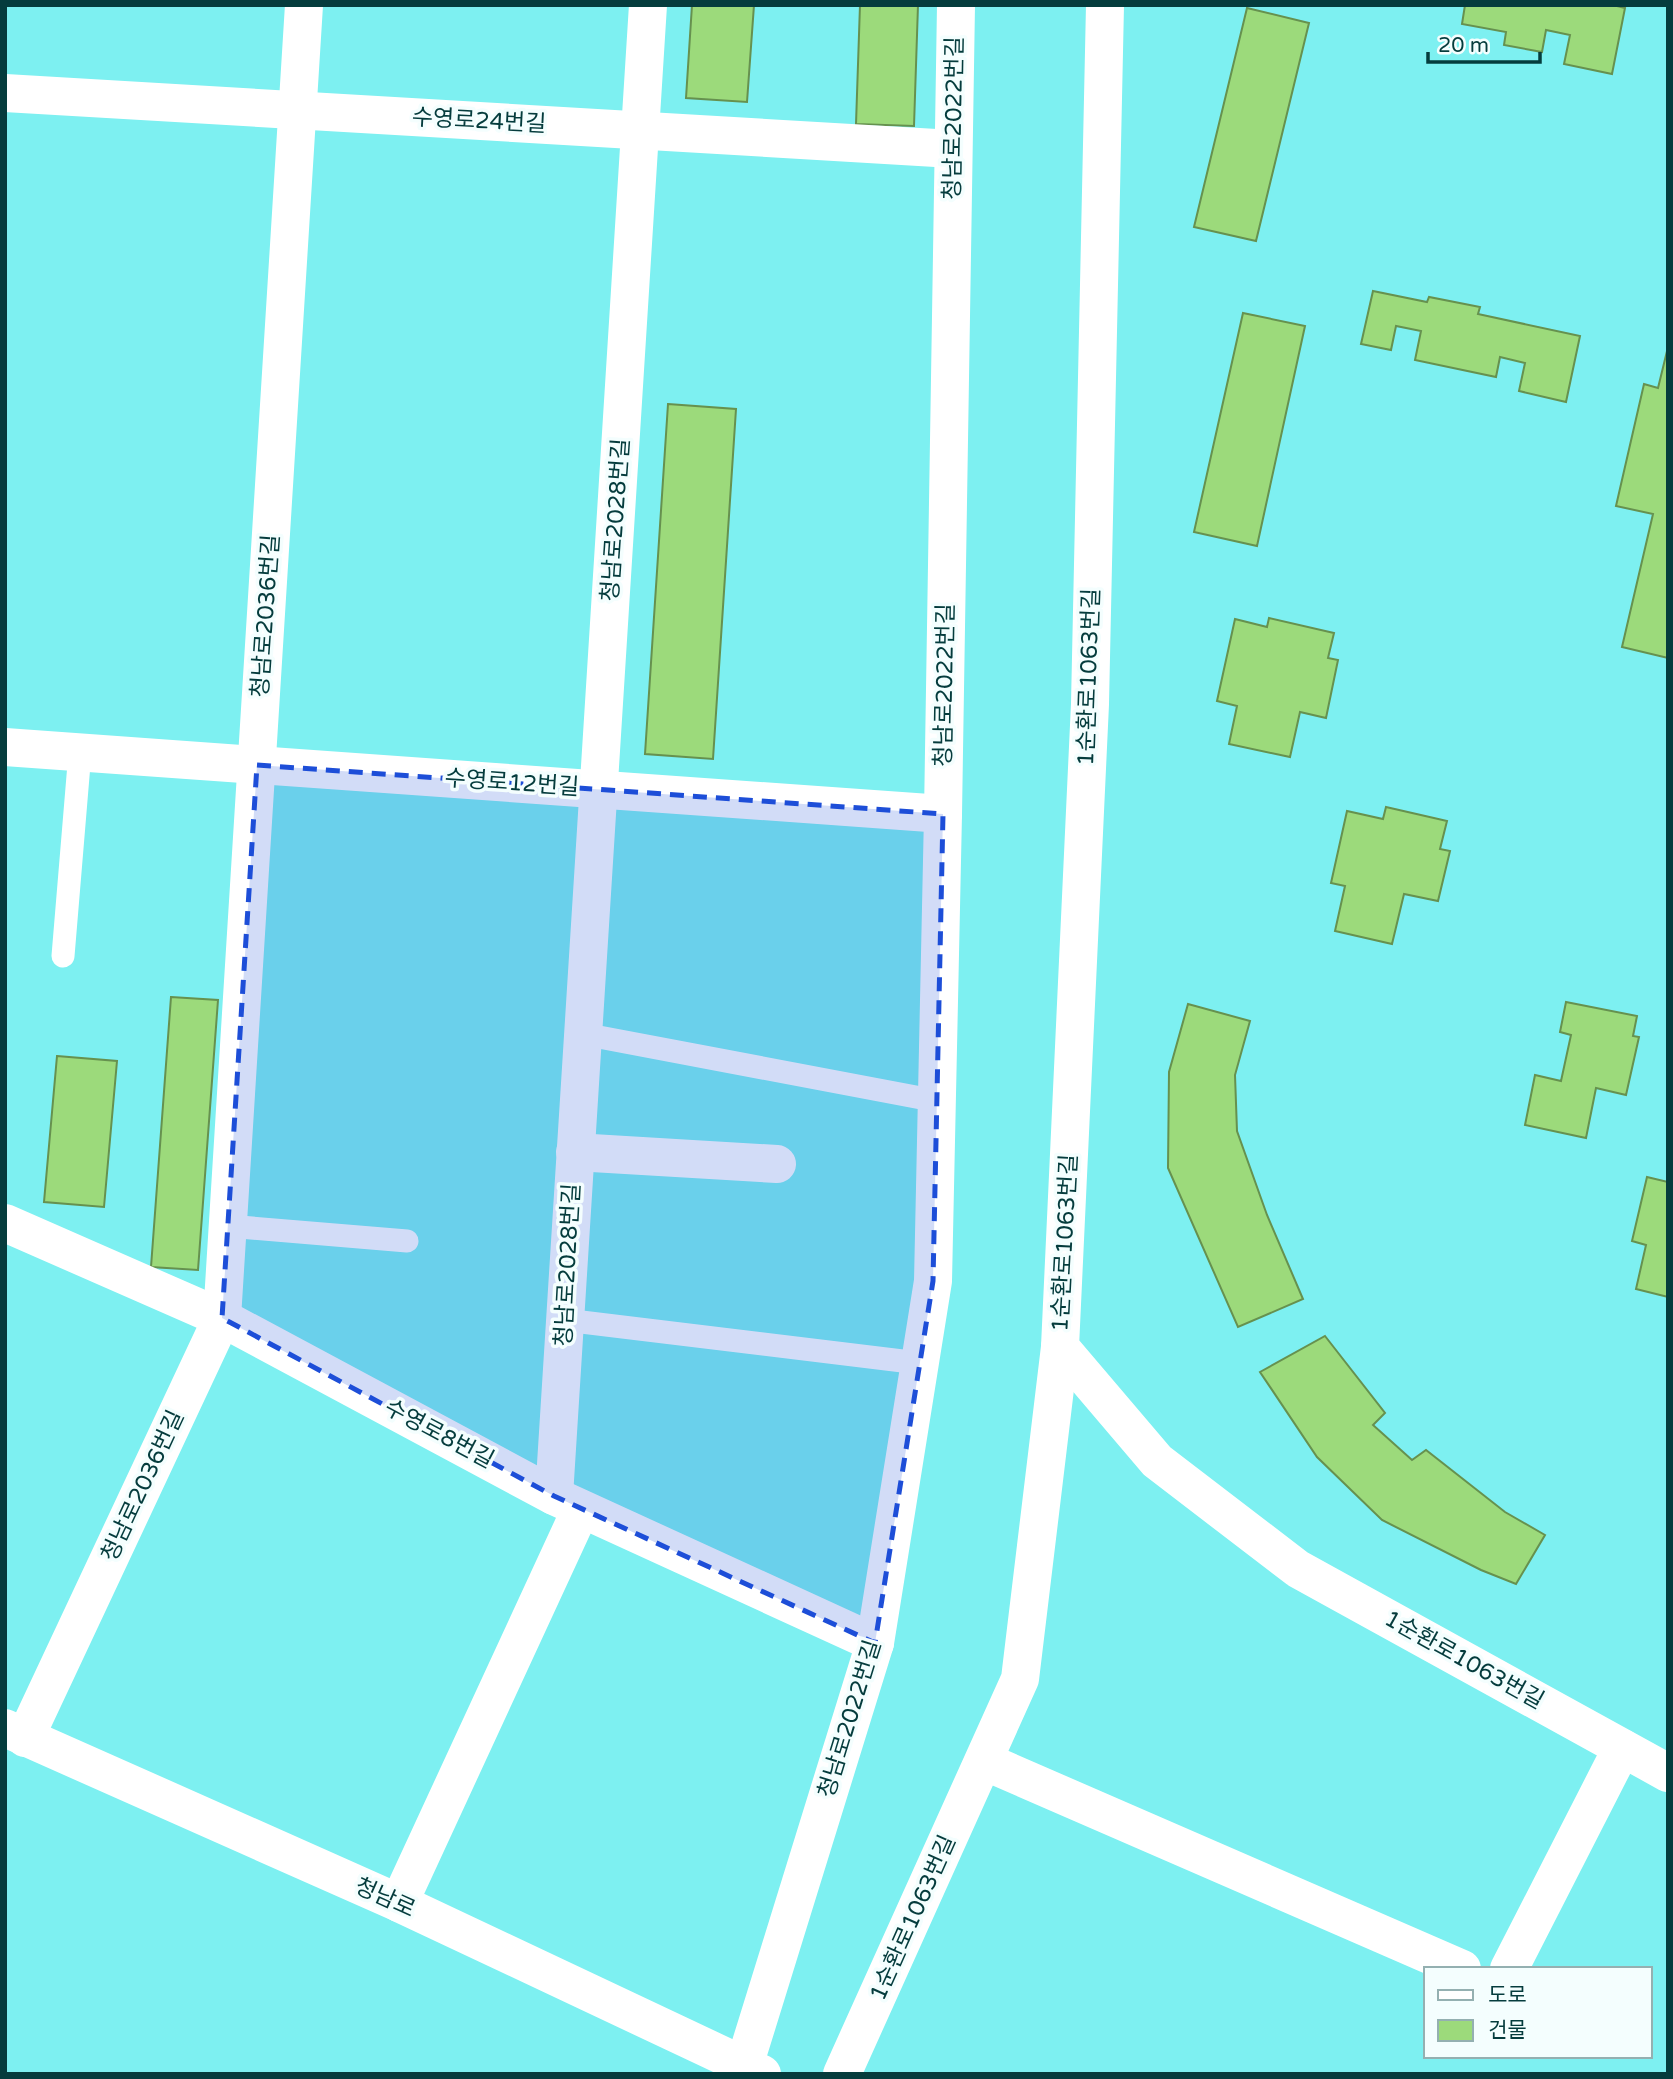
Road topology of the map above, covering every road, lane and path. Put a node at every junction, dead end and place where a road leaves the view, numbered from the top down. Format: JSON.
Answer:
{"nodes":[{"id":1,"x":304,"y":5,"type":"edge"},
{"id":2,"x":648,"y":5,"type":"edge"},
{"id":3,"x":956,"y":5,"type":"edge"},
{"id":4,"x":1105,"y":5,"type":"edge"},
{"id":5,"x":5,"y":93,"type":"edge"},
{"id":6,"x":298,"y":111,"type":"junction"},
{"id":7,"x":640,"y":131,"type":"junction"},
{"id":8,"x":953,"y":149,"type":"junction"},
{"id":9,"x":5,"y":747,"type":"edge"},
{"id":10,"x":80,"y":752,"type":"junction"},
{"id":11,"x":257,"y":765,"type":"junction"},
{"id":12,"x":599,"y":789,"type":"junction"},
{"id":13,"x":943,"y":814,"type":"junction"},
{"id":14,"x":63,"y":956,"type":"dead end"},
{"id":15,"x":583,"y":1034,"type":"junction"},
{"id":16,"x":937,"y":1101,"type":"junction"},
{"id":17,"x":575,"y":1152,"type":"junction"},
{"id":18,"x":777,"y":1164,"type":"dead end"},
{"id":19,"x":5,"y":1223,"type":"edge"},
{"id":20,"x":228,"y":1226,"type":"junction"},
{"id":21,"x":407,"y":1241,"type":"dead end"},
{"id":22,"x":222,"y":1318,"type":"junction"},
{"id":23,"x":565,"y":1320,"type":"junction"},
{"id":24,"x":1060,"y":1348,"type":"junction"},
{"id":25,"x":919,"y":1363,"type":"junction"},
{"id":26,"x":567,"y":1502,"type":"junction"},
{"id":27,"x":875,"y":1643,"type":"junction"},
{"id":28,"x":15,"y":1733,"type":"edge"},
{"id":29,"x":1622,"y":1748,"type":"junction"},
{"id":30,"x":984,"y":1761,"type":"junction"},
{"id":31,"x":1668,"y":1773,"type":"edge"},
{"id":32,"x":399,"y":1903,"type":"junction"},
{"id":33,"x":1457,"y":1967,"type":"edge"},
{"id":34,"x":1510,"y":1967,"type":"edge"},
{"id":35,"x":751,"y":2071,"type":"edge"},
{"id":36,"x":842,"y":2074,"type":"edge"}],
"edges":[{"from":1,"to":6,"type":"street","name":"청남로2036번길"},
{"from":2,"to":7,"type":"street","name":"청남로2028번길"},
{"from":3,"to":8,"type":"street","name":"청남로2022번길"},
{"from":4,"to":24,"type":"street","name":"1순환로1063번길"},
{"from":5,"to":6,"type":"street","name":"수영로24번길"},
{"from":6,"to":7,"type":"street","name":"수영로24번길"},
{"from":6,"to":11,"type":"street","name":"청남로2036번길"},
{"from":7,"to":8,"type":"street","name":"수영로24번길"},
{"from":7,"to":12,"type":"street","name":"청남로2028번길"},
{"from":8,"to":13,"type":"street","name":"청남로2022번길"},
{"from":9,"to":10,"type":"street","name":"수영로12번길"},
{"from":10,"to":11,"type":"street","name":"수영로12번길"},
{"from":10,"to":14,"type":"lane"},
{"from":11,"to":12,"type":"street","name":"수영로12번길"},
{"from":11,"to":20,"type":"street","name":"청남로2036번길"},
{"from":12,"to":13,"type":"street","name":"수영로12번길"},
{"from":12,"to":15,"type":"street","name":"청남로2028번길"},
{"from":13,"to":16,"type":"street","name":"청남로2022번길"},
{"from":15,"to":16,"type":"lane"},
{"from":15,"to":17,"type":"street","name":"청남로2028번길"},
{"from":16,"to":25,"type":"street","name":"청남로2022번길"},
{"from":17,"to":18,"type":"street"},
{"from":17,"to":23,"type":"street","name":"청남로2028번길"},
{"from":19,"to":22,"type":"street","name":"수영로8번길"},
{"from":20,"to":21,"type":"lane"},
{"from":20,"to":22,"type":"street","name":"청남로2036번길"},
{"from":22,"to":26,"type":"street","name":"수영로8번길"},
{"from":22,"to":28,"type":"street","name":"청남로2036번길"},
{"from":23,"to":25,"type":"lane"},
{"from":23,"to":26,"type":"street","name":"청남로2028번길"},
{"from":24,"to":29,"type":"street","name":"1순환로1063번길"},
{"from":24,"to":30,"type":"street","name":"1순환로1063번길"},
{"from":25,"to":27,"type":"street","name":"청남로2022번길"},
{"from":26,"to":27,"type":"street","name":"수영로8번길"},
{"from":26,"to":32,"type":"street","name":"청남로2028번길"},
{"from":27,"to":35,"type":"street","name":"청남로2022번길"},
{"from":28,"to":32,"type":"street","name":"청남로"},
{"from":29,"to":31,"type":"street","name":"1순환로1063번길"},
{"from":29,"to":34,"type":"street"},
{"from":30,"to":33,"type":"street"},
{"from":30,"to":36,"type":"street","name":"1순환로1063번길"},
{"from":32,"to":35,"type":"street","name":"청남로"}]}
